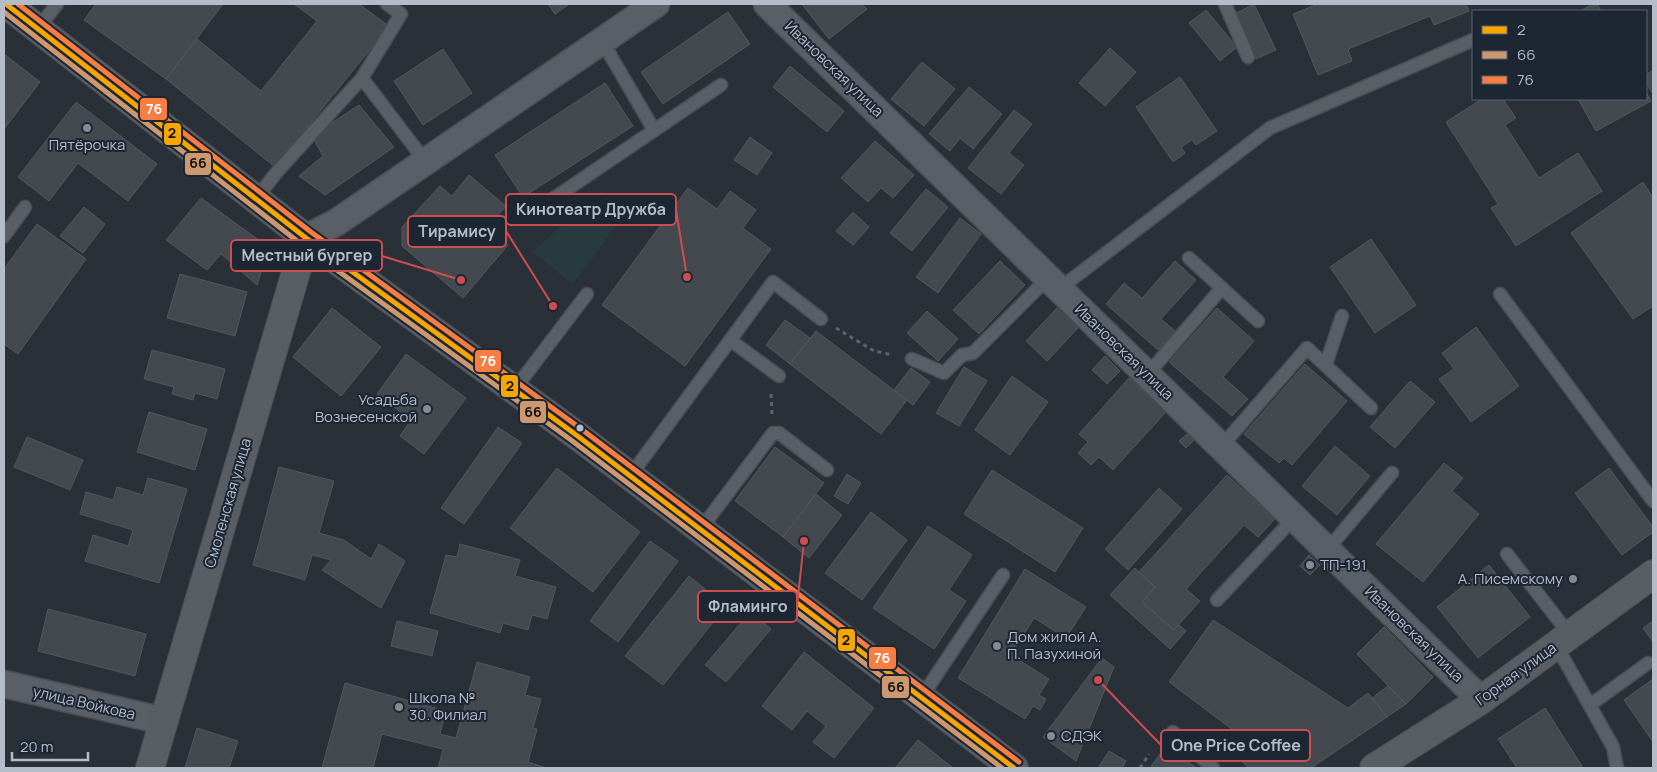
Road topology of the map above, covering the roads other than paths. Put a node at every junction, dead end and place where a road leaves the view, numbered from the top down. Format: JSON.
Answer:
{"nodes":[{"id":1,"x":6,"y":4,"type":"edge"},
{"id":2,"x":56,"y":4,"type":"edge"},
{"id":3,"x":387,"y":4,"type":"edge"},
{"id":4,"x":656,"y":4,"type":"edge"},
{"id":5,"x":767,"y":4,"type":"edge"},
{"id":6,"x":1225,"y":4,"type":"edge"},
{"id":7,"x":38,"y":28,"type":"junction"},
{"id":8,"x":1472,"y":40,"type":"edge"},
{"id":9,"x":602,"y":41,"type":"junction"},
{"id":10,"x":1248,"y":57,"type":"dead end"},
{"id":11,"x":362,"y":78,"type":"junction"},
{"id":12,"x":721,"y":85,"type":"dead end"},
{"id":13,"x":654,"y":130,"type":"junction"},
{"id":14,"x":425,"y":161,"type":"junction"},
{"id":15,"x":256,"y":199,"type":"junction"},
{"id":16,"x":25,"y":207,"type":"dead end"},
{"id":17,"x":535,"y":211,"type":"dead end"},
{"id":18,"x":4,"y":236,"type":"edge"},
{"id":19,"x":306,"y":238,"type":"junction"},
{"id":20,"x":1189,"y":258,"type":"dead end"},
{"id":21,"x":1053,"y":283,"type":"junction"},
{"id":22,"x":1222,"y":288,"type":"junction"},
{"id":23,"x":587,"y":294,"type":"dead end"},
{"id":24,"x":1500,"y":294,"type":"dead end"},
{"id":25,"x":1342,"y":316,"type":"dead end"},
{"id":26,"x":821,"y":319,"type":"road end"},
{"id":27,"x":1258,"y":321,"type":"dead end"},
{"id":28,"x":730,"y":340,"type":"junction"},
{"id":29,"x":912,"y":359,"type":"road end"},
{"id":30,"x":1326,"y":364,"type":"junction"},
{"id":31,"x":774,"y":373,"type":"road end"},
{"id":32,"x":1148,"y":375,"type":"junction"},
{"id":33,"x":514,"y":390,"type":"junction"},
{"id":34,"x":1371,"y":408,"type":"dead end"},
{"id":35,"x":1214,"y":447,"type":"junction"},
{"id":36,"x":827,"y":470,"type":"dead end"},
{"id":37,"x":1392,"y":473,"type":"dead end"},
{"id":38,"x":630,"y":476,"type":"junction"},
{"id":39,"x":1653,"y":501,"type":"edge"},
{"id":40,"x":1294,"y":518,"type":"junction"},
{"id":41,"x":700,"y":530,"type":"junction"},
{"id":42,"x":1327,"y":550,"type":"junction"},
{"id":43,"x":1507,"y":554,"type":"dead end"},
{"id":44,"x":1653,"y":574,"type":"edge"},
{"id":45,"x":1003,"y":575,"type":"dead end"},
{"id":46,"x":1216,"y":600,"type":"dead end"},
{"id":47,"x":1563,"y":640,"type":"junction"},
{"id":48,"x":1648,"y":663,"type":"dead end"},
{"id":49,"x":4,"y":684,"type":"edge"},
{"id":50,"x":921,"y":698,"type":"junction"},
{"id":51,"x":1481,"y":700,"type":"junction"},
{"id":52,"x":1590,"y":705,"type":"junction"},
{"id":53,"x":164,"y":721,"type":"junction"},
{"id":54,"x":1173,"y":732,"type":"dead end"},
{"id":55,"x":150,"y":768,"type":"edge"},
{"id":56,"x":1014,"y":768,"type":"edge"},
{"id":57,"x":1213,"y":768,"type":"edge"},
{"id":58,"x":1374,"y":768,"type":"edge"},
{"id":59,"x":1617,"y":768,"type":"edge"}],
"edges":[{"from":1,"to":7,"type":"main road"},
{"from":2,"to":7,"type":"lane"},
{"from":3,"to":11,"type":"lane"},
{"from":4,"to":9,"type":"street"},
{"from":5,"to":21,"type":"street","name":"Ивановская улица"},
{"from":6,"to":10,"type":"lane"},
{"from":7,"to":15,"type":"main road"},
{"from":8,"to":21,"type":"lane"},
{"from":9,"to":13,"type":"lane"},
{"from":9,"to":14,"type":"street"},
{"from":11,"to":14,"type":"lane"},
{"from":11,"to":15,"type":"lane"},
{"from":12,"to":13,"type":"lane"},
{"from":13,"to":17,"type":"lane"},
{"from":14,"to":19,"type":"street"},
{"from":15,"to":19,"type":"main road"},
{"from":16,"to":18,"type":"lane"},
{"from":19,"to":33,"type":"main road"},
{"from":19,"to":53,"type":"main road","name":"Смоленская улица"},
{"from":20,"to":22,"type":"lane"},
{"from":21,"to":29,"type":"lane"},
{"from":21,"to":32,"type":"street","name":"Ивановская улица"},
{"from":22,"to":27,"type":"lane"},
{"from":22,"to":32,"type":"lane"},
{"from":23,"to":33,"type":"lane"},
{"from":24,"to":39,"type":"lane"},
{"from":25,"to":30,"type":"lane"},
{"from":26,"to":28,"type":"lane"},
{"from":28,"to":31,"type":"lane"},
{"from":28,"to":38,"type":"lane"},
{"from":30,"to":34,"type":"lane"},
{"from":30,"to":35,"type":"lane"},
{"from":32,"to":35,"type":"street","name":"Ивановская улица"},
{"from":33,"to":38,"type":"main road"},
{"from":35,"to":40,"type":"street","name":"Ивановская улица"},
{"from":36,"to":41,"type":"lane"},
{"from":37,"to":42,"type":"lane"},
{"from":38,"to":41,"type":"main road"},
{"from":40,"to":42,"type":"street","name":"Ивановская улица"},
{"from":40,"to":46,"type":"lane"},
{"from":41,"to":50,"type":"main road"},
{"from":42,"to":51,"type":"street","name":"Ивановская улица"},
{"from":43,"to":47,"type":"lane"},
{"from":44,"to":47,"type":"main road","name":"Горная улица"},
{"from":45,"to":50,"type":"lane"},
{"from":47,"to":51,"type":"main road","name":"Горная улица"},
{"from":47,"to":52,"type":"lane"},
{"from":48,"to":52,"type":"lane"},
{"from":49,"to":53,"type":"street","name":"улица Войкова"},
{"from":50,"to":56,"type":"main road"},
{"from":51,"to":58,"type":"main road","name":"Горная улица"},
{"from":52,"to":59,"type":"lane"},
{"from":53,"to":55,"type":"main road","name":"Смоленская улица"},
{"from":54,"to":57,"type":"lane"}]}
